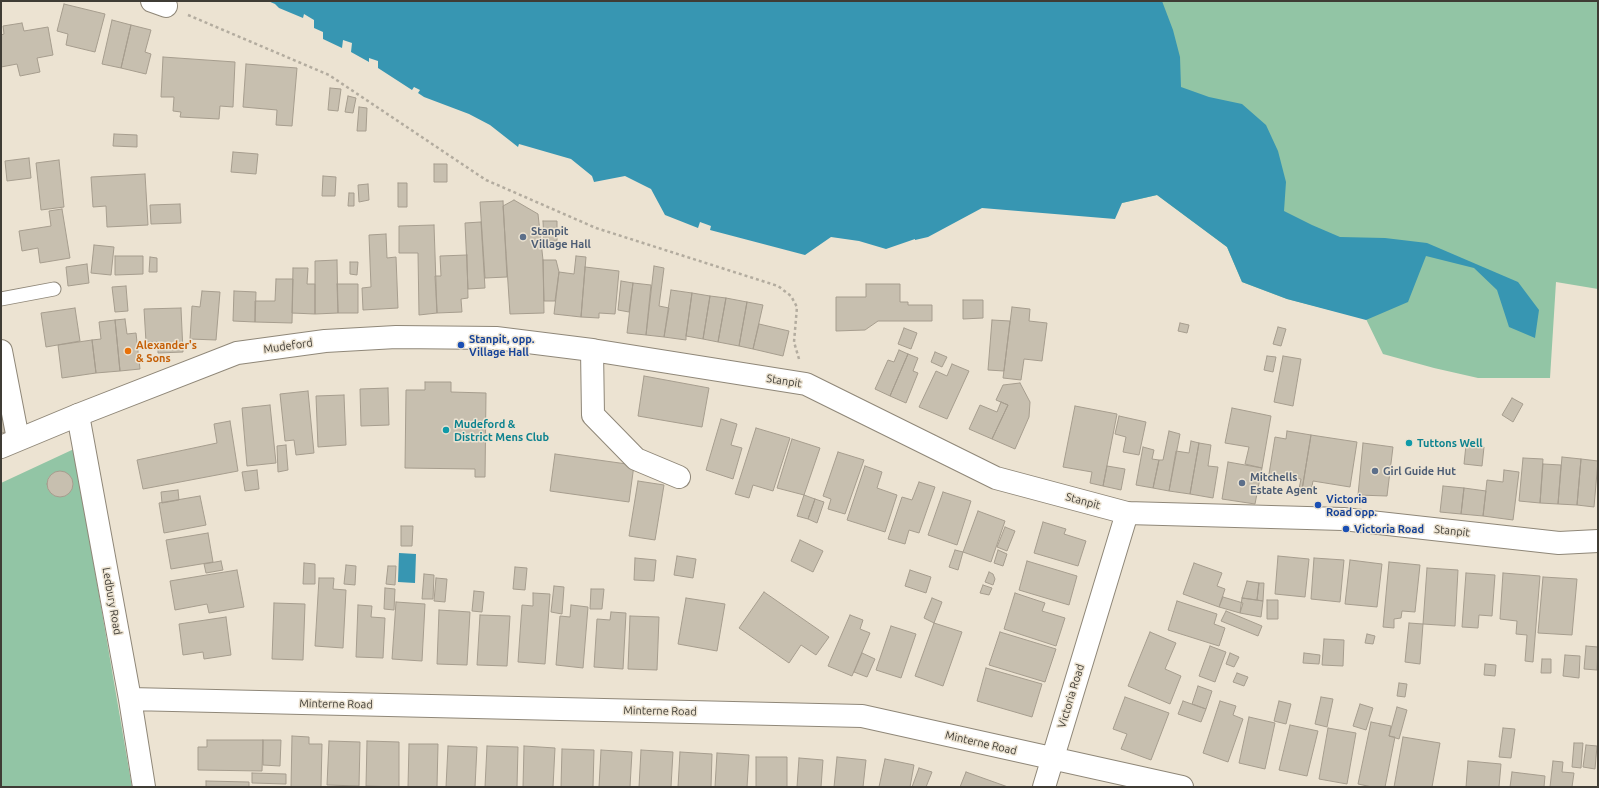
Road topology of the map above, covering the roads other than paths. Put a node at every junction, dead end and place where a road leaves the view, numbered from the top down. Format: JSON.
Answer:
{"nodes":[{"id":1,"x":54,"y":289,"type":"dead end"},
{"id":2,"x":1,"y":298,"type":"edge"},
{"id":3,"x":592,"y":350,"type":"junction"},
{"id":4,"x":1,"y":351,"type":"edge"},
{"id":5,"x":78,"y":415,"type":"junction"},
{"id":6,"x":9,"y":443,"type":"edge"},
{"id":7,"x":679,"y":477,"type":"dead end"},
{"id":8,"x":1127,"y":513,"type":"junction"},
{"id":9,"x":1598,"y":541,"type":"edge"},
{"id":10,"x":130,"y":698,"type":"junction"},
{"id":11,"x":1052,"y":759,"type":"junction"},
{"id":12,"x":144,"y":787,"type":"edge"},
{"id":13,"x":1044,"y":787,"type":"edge"},
{"id":14,"x":1182,"y":787,"type":"edge"}],
"edges":[{"from":1,"to":2,"type":"lane"},
{"from":3,"to":5,"type":"street","name":"Mudeford"},
{"from":3,"to":7,"type":"street"},
{"from":3,"to":8,"type":"street","name":"Stanpit"},
{"from":4,"to":6,"type":"street"},
{"from":5,"to":6,"type":"street","name":"Mudeford"},
{"from":5,"to":10,"type":"street","name":"Ledbury Road"},
{"from":8,"to":9,"type":"street","name":"Stanpit"},
{"from":8,"to":11,"type":"street","name":"Victoria Road"},
{"from":10,"to":11,"type":"street","name":"Minterne Road"},
{"from":10,"to":12,"type":"street","name":"Ledbury Road"},
{"from":11,"to":13,"type":"street","name":"Victoria Road"},
{"from":11,"to":14,"type":"street","name":"Minterne Road"}]}
